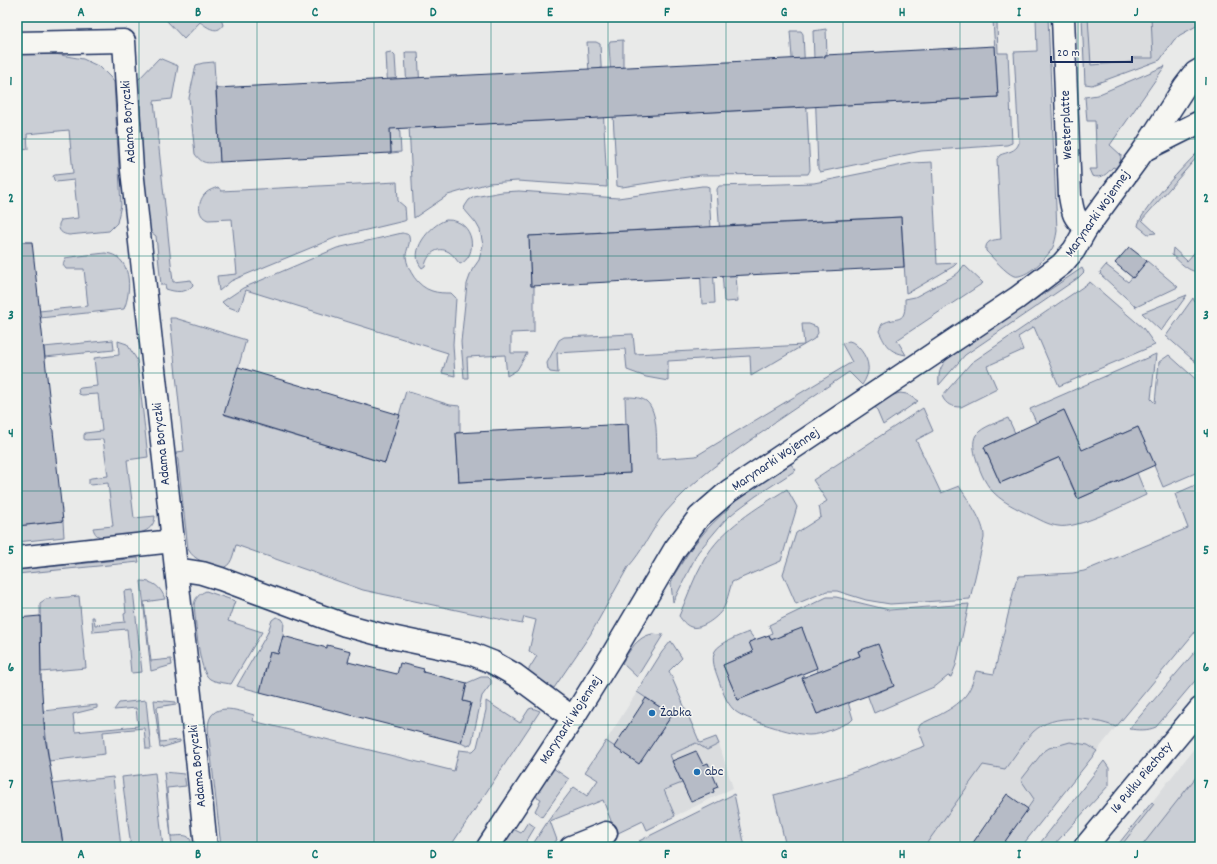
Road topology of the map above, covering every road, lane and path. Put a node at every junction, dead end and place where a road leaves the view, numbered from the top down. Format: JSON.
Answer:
{"nodes":[{"id":1,"x":1063,"y":17,"type":"edge"},
{"id":2,"x":17,"y":43,"type":"edge"},
{"id":3,"x":1200,"y":70,"type":"edge"},
{"id":4,"x":1200,"y":122,"type":"edge"},
{"id":5,"x":1144,"y":150,"type":"junction"},
{"id":6,"x":1086,"y":228,"type":"junction"},
{"id":7,"x":173,"y":541,"type":"junction"},
{"id":8,"x":17,"y":558,"type":"edge"},
{"id":9,"x":176,"y":569,"type":"junction"},
{"id":10,"x":1200,"y":709,"type":"edge"},
{"id":11,"x":573,"y":718,"type":"junction"},
{"id":12,"x":606,"y":833,"type":"dead end"},
{"id":13,"x":206,"y":847,"type":"edge"},
{"id":14,"x":488,"y":847,"type":"edge"},
{"id":15,"x":571,"y":847,"type":"edge"},
{"id":16,"x":1085,"y":847,"type":"edge"}],
"edges":[{"from":1,"to":6,"type":"street","name":"Westerplatte"},
{"from":2,"to":7,"type":"street","name":"Adama Boryczki"},
{"from":3,"to":5,"type":"street","name":"Marynarki Wojennej"},
{"from":4,"to":5,"type":"street","name":"Marynarki Wojennej"},
{"from":5,"to":6,"type":"street","name":"Marynarki Wojennej"},
{"from":6,"to":11,"type":"street","name":"Marynarki Wojennej"},
{"from":7,"to":8,"type":"street"},
{"from":7,"to":9,"type":"street","name":"Adama Boryczki"},
{"from":9,"to":11,"type":"street"},
{"from":9,"to":13,"type":"street","name":"Adama Boryczki"},
{"from":10,"to":16,"type":"street","name":"16 Pułku Piechoty"},
{"from":11,"to":14,"type":"street","name":"Marynarki Wojennej"},
{"from":12,"to":15,"type":"street"}]}
